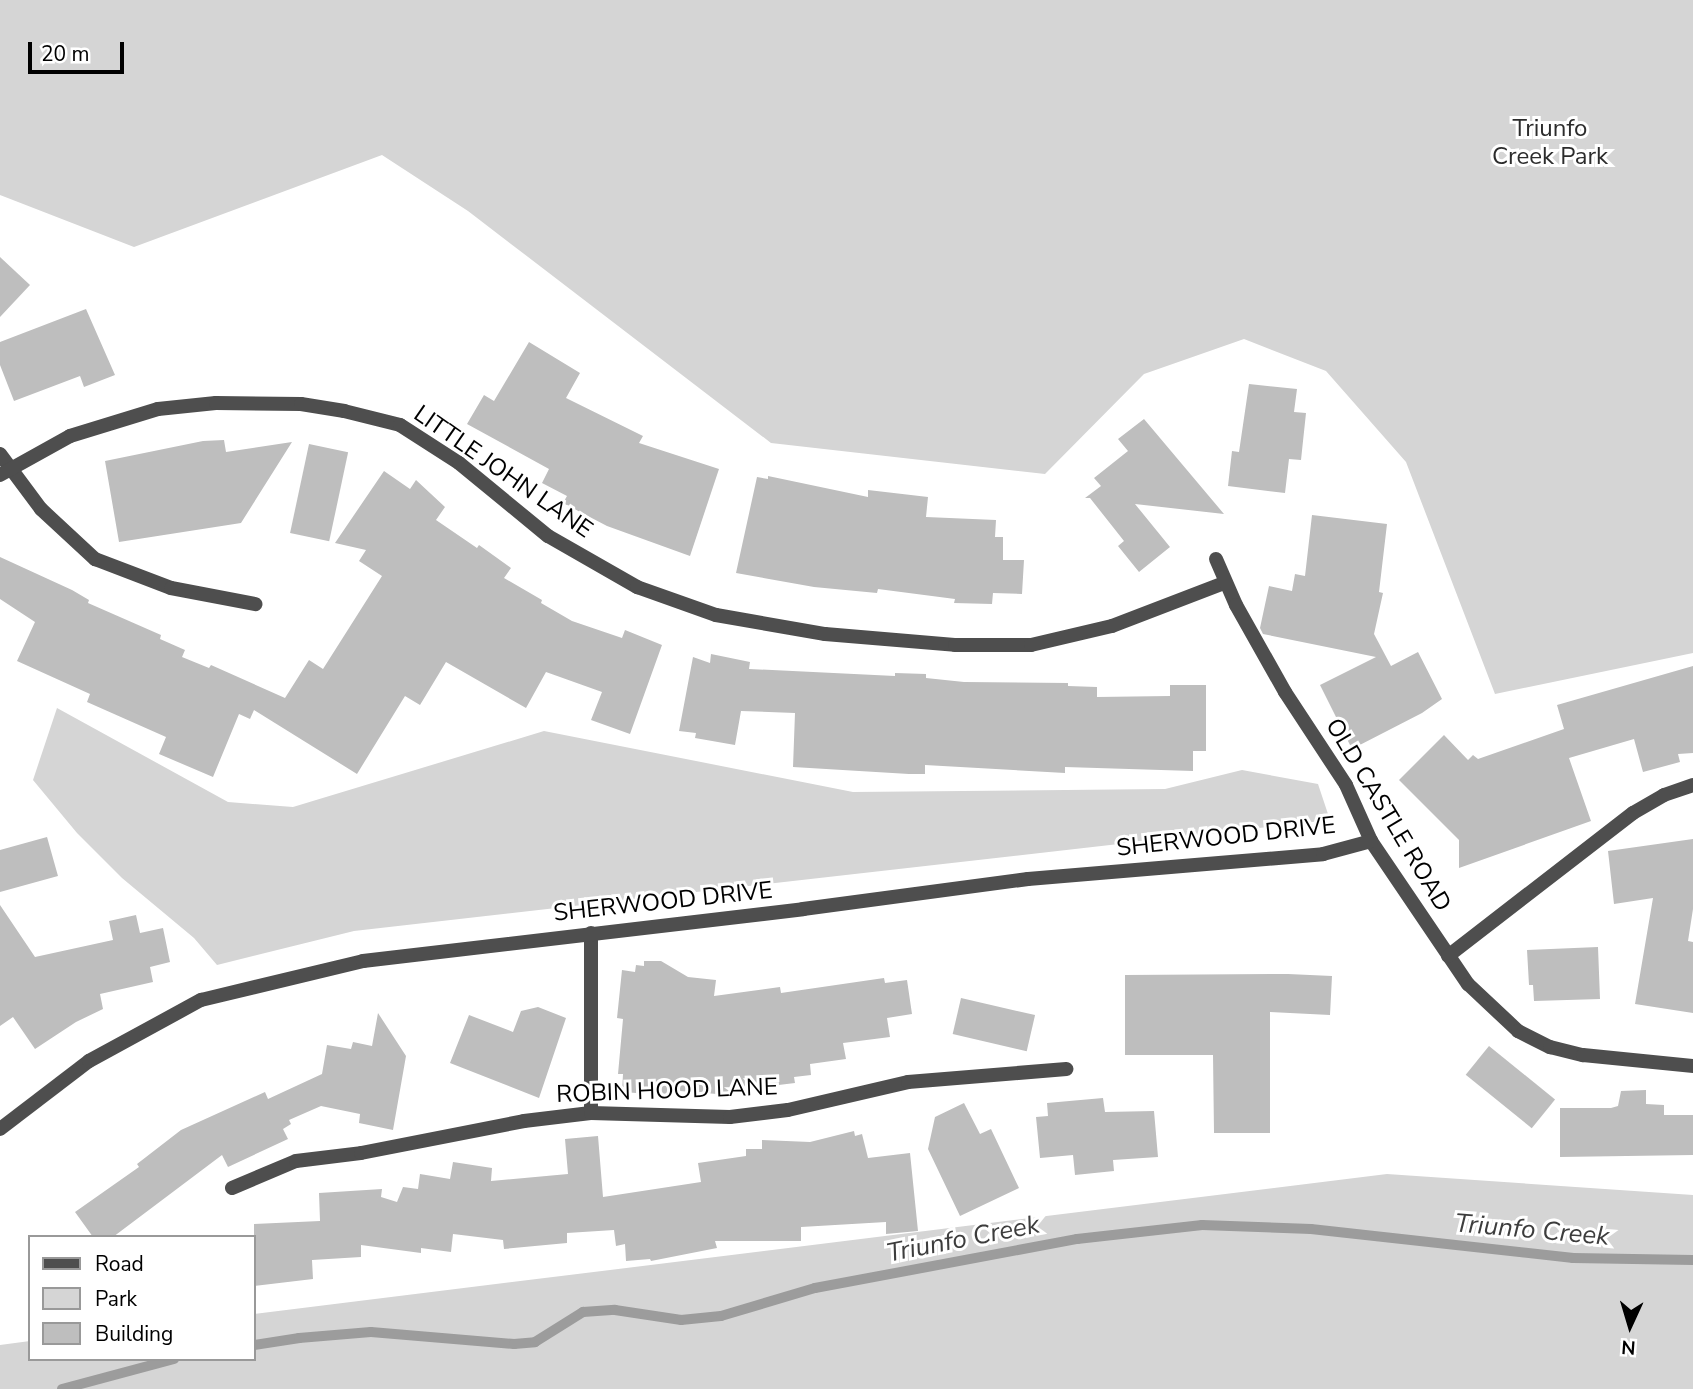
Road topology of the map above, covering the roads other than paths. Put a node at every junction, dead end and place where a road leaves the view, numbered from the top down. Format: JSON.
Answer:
{"nodes":[{"id":1,"x":0,"y":454,"type":"edge"},
{"id":2,"x":5,"y":472,"type":"edge"},
{"id":3,"x":1216,"y":559,"type":"dead end"},
{"id":4,"x":1224,"y":583,"type":"junction"},
{"id":5,"x":255,"y":604,"type":"dead end"},
{"id":6,"x":1693,"y":785,"type":"edge"},
{"id":7,"x":1371,"y":841,"type":"junction"},
{"id":8,"x":591,"y":933,"type":"junction"},
{"id":9,"x":1448,"y":956,"type":"junction"},
{"id":10,"x":1693,"y":1066,"type":"edge"},
{"id":11,"x":1066,"y":1069,"type":"dead end"},
{"id":12,"x":591,"y":1113,"type":"junction"},
{"id":13,"x":1,"y":1125,"type":"edge"},
{"id":14,"x":232,"y":1188,"type":"dead end"}],
"edges":[{"from":1,"to":2,"type":"street"},
{"from":2,"to":4,"type":"street","name":"LITTLE JOHN LANE"},
{"from":2,"to":5,"type":"street"},
{"from":3,"to":4,"type":"street","name":"OLD CASTLE ROAD"},
{"from":4,"to":7,"type":"street","name":"OLD CASTLE ROAD"},
{"from":6,"to":9,"type":"street"},
{"from":7,"to":8,"type":"street","name":"SHERWOOD DRIVE"},
{"from":7,"to":9,"type":"street","name":"OLD CASTLE ROAD"},
{"from":8,"to":12,"type":"street"},
{"from":8,"to":13,"type":"street","name":"SHERWOOD DRIVE"},
{"from":9,"to":10,"type":"street","name":"OLD CASTLE ROAD"},
{"from":11,"to":12,"type":"street","name":"ROBIN HOOD LANE"},
{"from":12,"to":14,"type":"street","name":"ROBIN HOOD LANE"}]}
